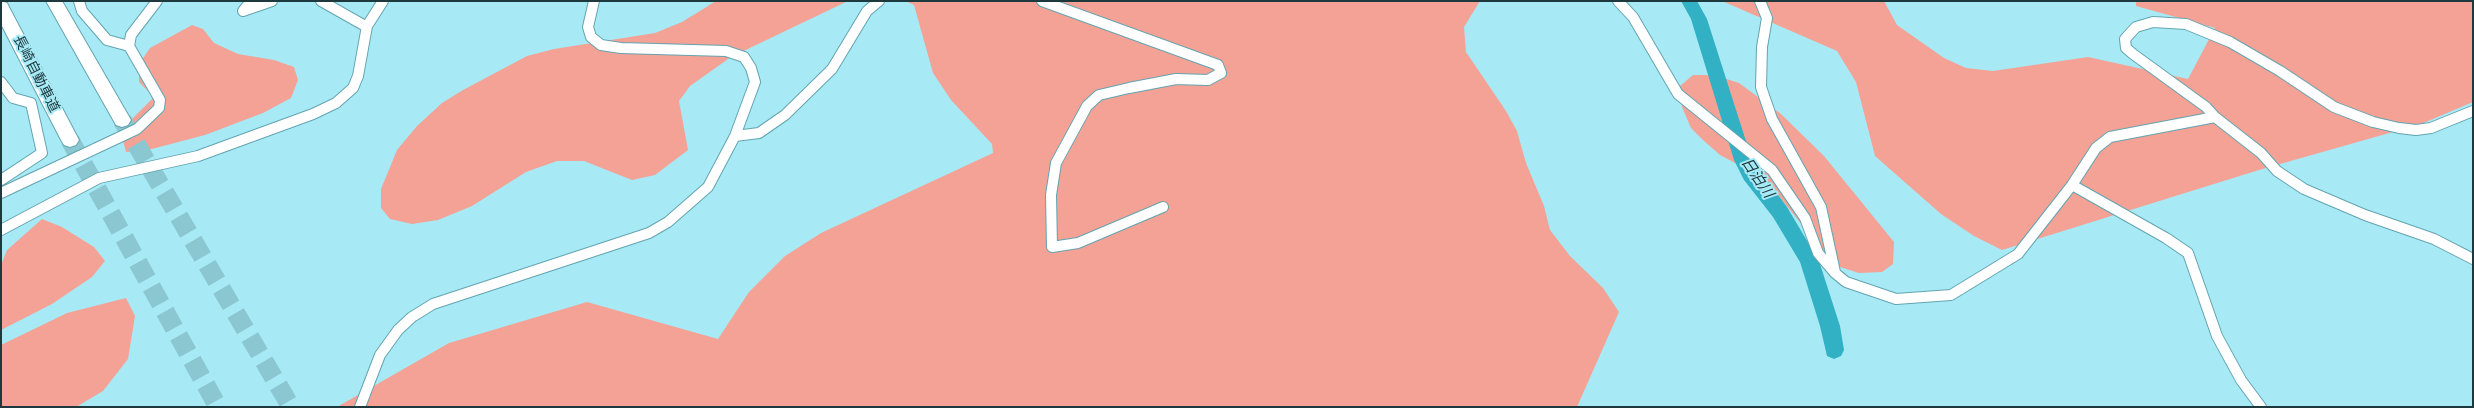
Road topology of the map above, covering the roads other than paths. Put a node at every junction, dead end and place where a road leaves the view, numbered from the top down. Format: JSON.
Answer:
{"nodes":[{"id":1,"x":54,"y":1,"type":"edge"},
{"id":2,"x":79,"y":1,"type":"edge"},
{"id":3,"x":157,"y":1,"type":"edge"},
{"id":4,"x":251,"y":1,"type":"edge"},
{"id":5,"x":272,"y":1,"type":"edge"},
{"id":6,"x":321,"y":1,"type":"edge"},
{"id":7,"x":383,"y":1,"type":"edge"},
{"id":8,"x":594,"y":1,"type":"edge"},
{"id":9,"x":879,"y":1,"type":"edge"},
{"id":10,"x":1042,"y":1,"type":"edge"},
{"id":11,"x":1618,"y":1,"type":"edge"},
{"id":12,"x":1760,"y":1,"type":"edge"},
{"id":13,"x":1,"y":7,"type":"edge"},
{"id":14,"x":367,"y":27,"type":"junction"},
{"id":15,"x":129,"y":46,"type":"junction"},
{"id":16,"x":1,"y":82,"type":"edge"},
{"id":17,"x":2473,"y":111,"type":"edge"},
{"id":18,"x":2215,"y":118,"type":"junction"},
{"id":19,"x":122,"y":120,"type":"tunnel mouth"},
{"id":20,"x":735,"y":136,"type":"junction"},
{"id":21,"x":70,"y":140,"type":"tunnel mouth"},
{"id":22,"x":1,"y":180,"type":"edge"},
{"id":23,"x":2072,"y":185,"type":"junction"},
{"id":24,"x":1,"y":193,"type":"edge"},
{"id":25,"x":1163,"y":207,"type":"dead end"},
{"id":26,"x":1,"y":230,"type":"edge"},
{"id":27,"x":2473,"y":259,"type":"edge"},
{"id":28,"x":1835,"y":273,"type":"junction"},
{"id":29,"x":360,"y":407,"type":"edge"},
{"id":30,"x":2261,"y":407,"type":"edge"}],
"edges":[{"from":1,"to":19,"type":"highway"},
{"from":2,"to":15,"type":"street"},
{"from":3,"to":15,"type":"street"},
{"from":4,"to":5,"type":"street"},
{"from":6,"to":14,"type":"street"},
{"from":7,"to":14,"type":"street"},
{"from":8,"to":20,"type":"street"},
{"from":9,"to":20,"type":"street"},
{"from":10,"to":25,"type":"street"},
{"from":11,"to":28,"type":"street"},
{"from":12,"to":28,"type":"street"},
{"from":13,"to":21,"type":"highway","name":"長崎自動車道"},
{"from":14,"to":26,"type":"street"},
{"from":15,"to":24,"type":"street"},
{"from":16,"to":22,"type":"street"},
{"from":17,"to":18,"type":"street"},
{"from":18,"to":23,"type":"street"},
{"from":18,"to":27,"type":"street"},
{"from":20,"to":29,"type":"street"},
{"from":23,"to":28,"type":"street"},
{"from":23,"to":30,"type":"street"}]}
